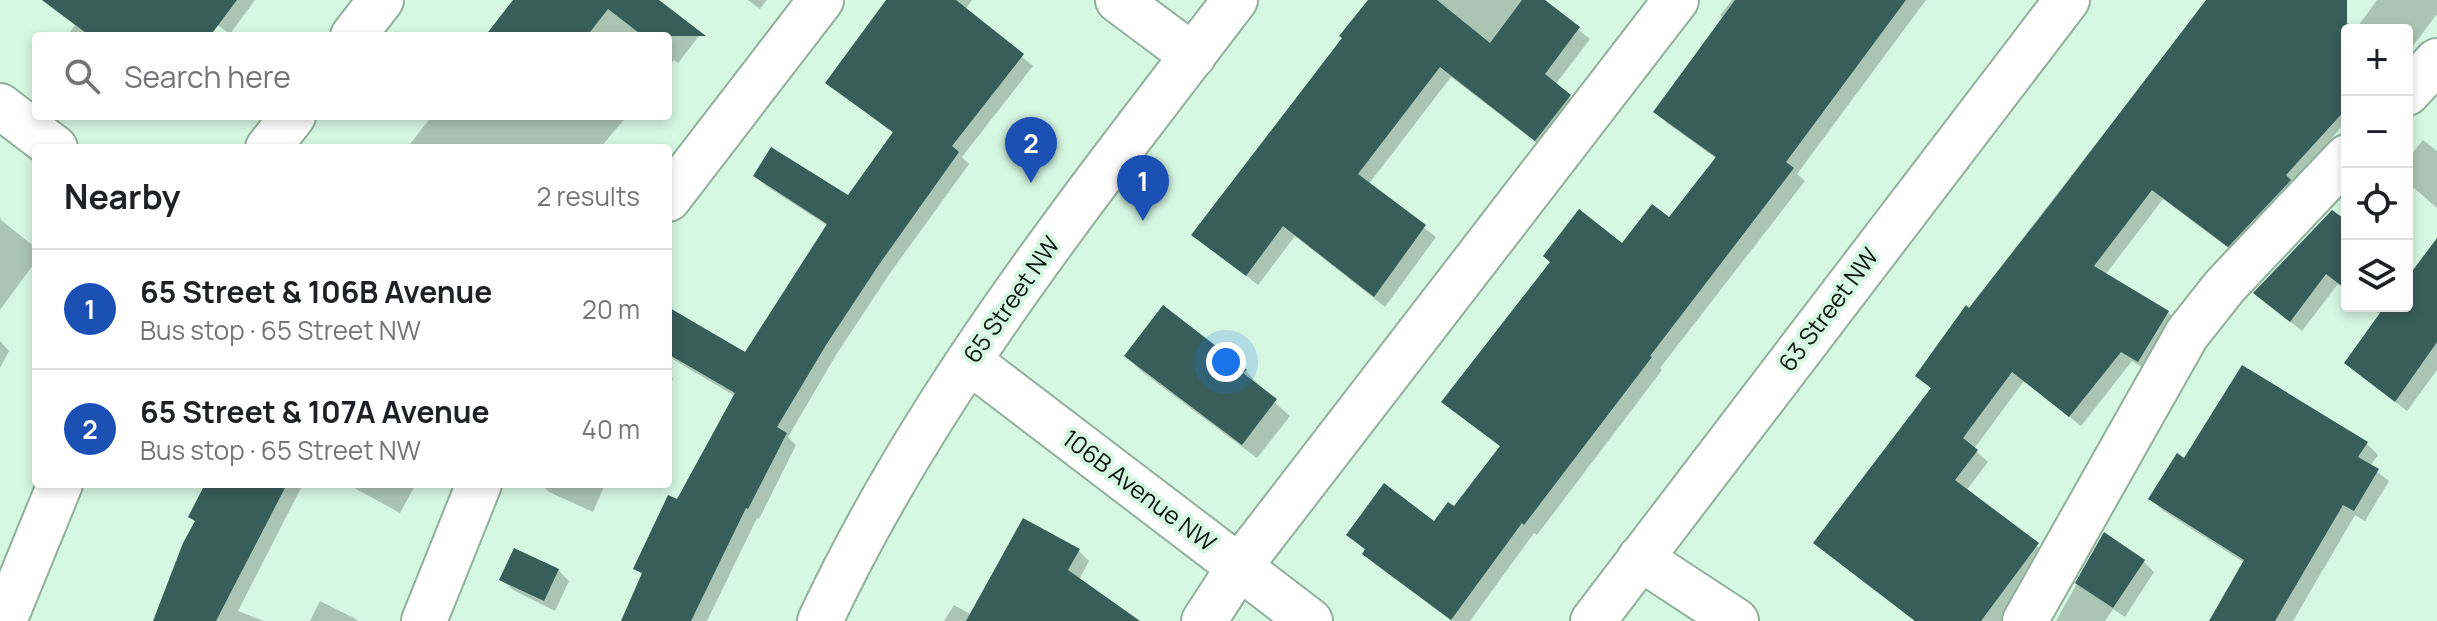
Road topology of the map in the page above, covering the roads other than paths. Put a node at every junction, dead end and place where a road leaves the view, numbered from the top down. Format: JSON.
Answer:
{"nodes":[{"id":1,"x":381,"y":0,"type":"edge"},
{"id":2,"x":821,"y":0,"type":"edge"},
{"id":3,"x":1118,"y":0,"type":"edge"},
{"id":4,"x":1235,"y":0,"type":"edge"},
{"id":5,"x":1676,"y":0,"type":"edge"},
{"id":6,"x":2067,"y":0,"type":"edge"},
{"id":7,"x":356,"y":32,"type":"edge"},
{"id":8,"x":1193,"y":56,"type":"junction"},
{"id":9,"x":2437,"y":61,"type":"edge"},
{"id":10,"x":2413,"y":87,"type":"edge"},
{"id":11,"x":0,"y":106,"type":"edge"},
{"id":12,"x":290,"y":120,"type":"edge"},
{"id":13,"x":50,"y":144,"type":"edge"},
{"id":14,"x":271,"y":144,"type":"edge"},
{"id":15,"x":2341,"y":163,"type":"edge"},
{"id":16,"x":672,"y":194,"type":"edge"},
{"id":17,"x":969,"y":361,"type":"junction"},
{"id":18,"x":58,"y":488,"type":"edge"},
{"id":19,"x":477,"y":488,"type":"edge"},
{"id":20,"x":1640,"y":558,"type":"junction"},
{"id":21,"x":1239,"y":567,"type":"junction"},
{"id":22,"x":4,"y":621,"type":"edge"},
{"id":23,"x":424,"y":621,"type":"edge"},
{"id":24,"x":820,"y":621,"type":"edge"},
{"id":25,"x":1204,"y":621,"type":"edge"},
{"id":26,"x":1310,"y":621,"type":"edge"},
{"id":27,"x":1593,"y":621,"type":"edge"},
{"id":28,"x":1736,"y":621,"type":"edge"},
{"id":29,"x":2025,"y":621,"type":"edge"}],
"edges":[{"from":1,"to":7,"type":"street"},
{"from":2,"to":16,"type":"street"},
{"from":3,"to":8,"type":"street"},
{"from":4,"to":8,"type":"street","name":"65 Street NW"},
{"from":5,"to":21,"type":"street"},
{"from":6,"to":20,"type":"street","name":"63 Street NW"},
{"from":8,"to":17,"type":"street","name":"65 Street NW"},
{"from":9,"to":10,"type":"street"},
{"from":11,"to":13,"type":"street"},
{"from":12,"to":14,"type":"street"},
{"from":15,"to":29,"type":"street"},
{"from":17,"to":21,"type":"street","name":"106B Avenue NW"},
{"from":17,"to":24,"type":"street","name":"65 Street NW"},
{"from":18,"to":22,"type":"street"},
{"from":19,"to":23,"type":"street"},
{"from":20,"to":27,"type":"street","name":"63 Street NW"},
{"from":20,"to":28,"type":"street"},
{"from":21,"to":25,"type":"street"},
{"from":21,"to":26,"type":"street","name":"106B Avenue NW"}]}
